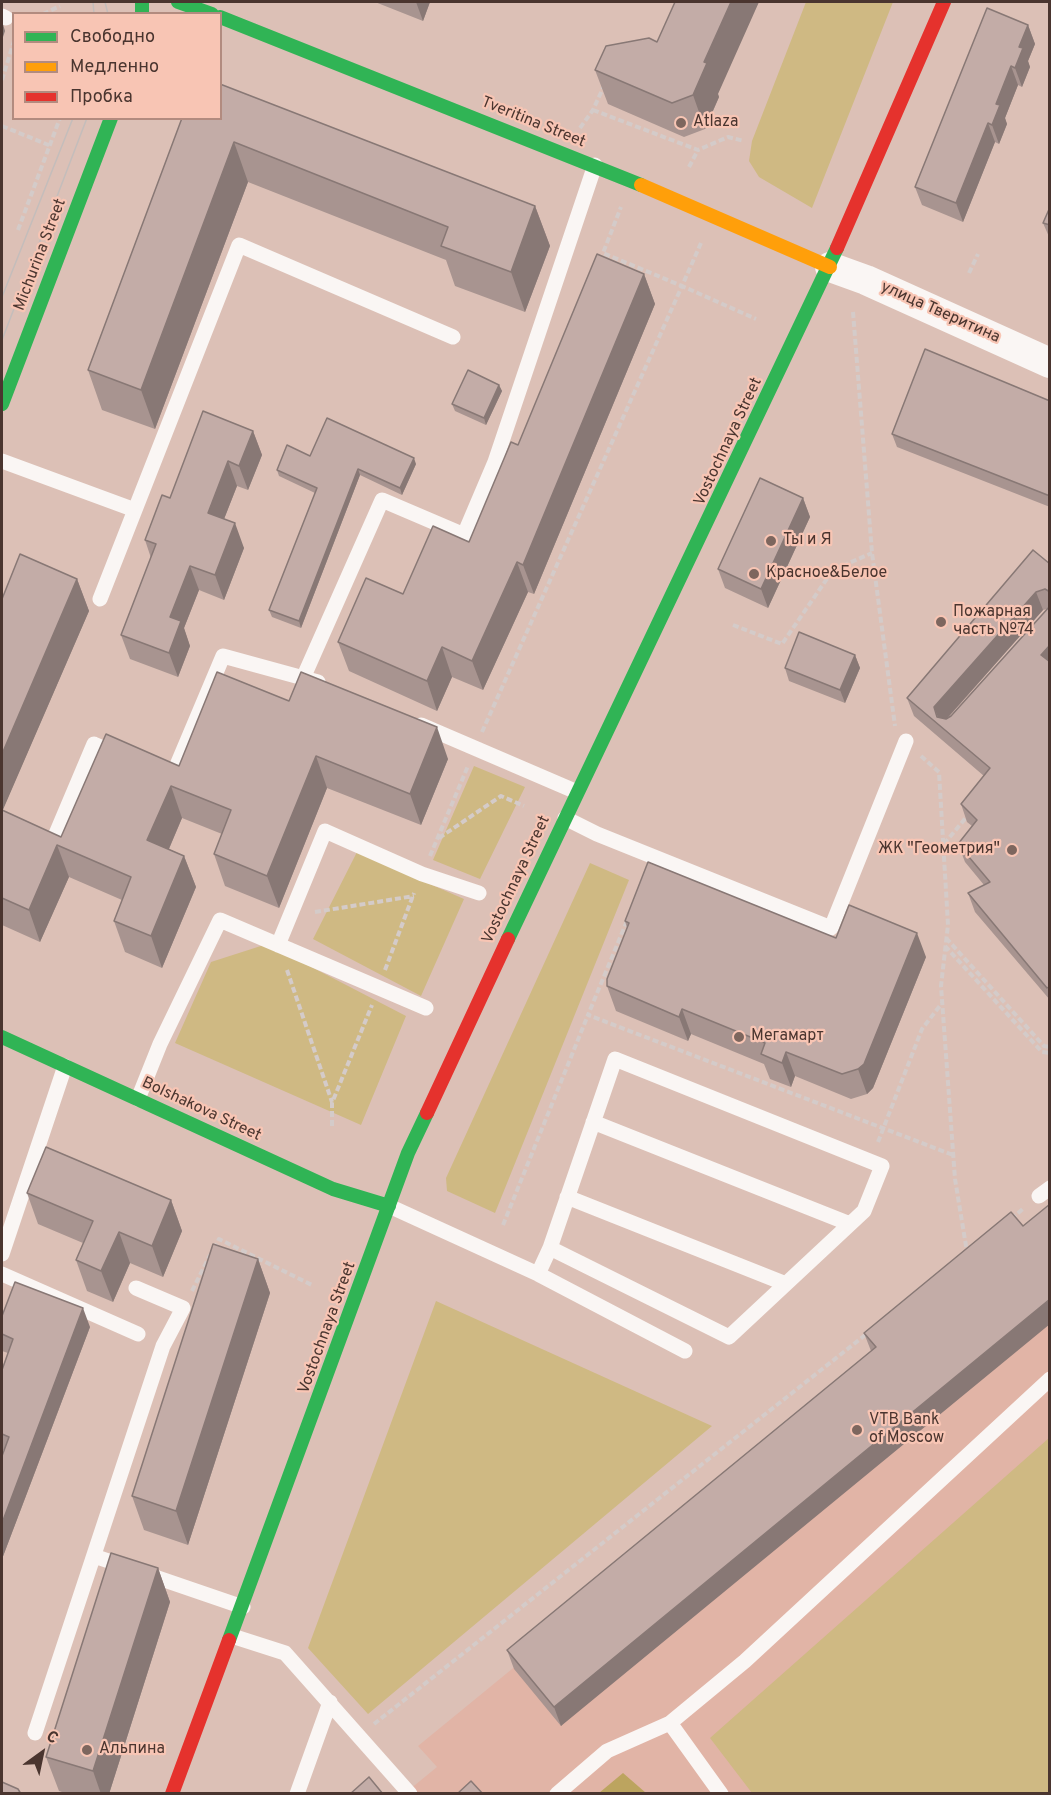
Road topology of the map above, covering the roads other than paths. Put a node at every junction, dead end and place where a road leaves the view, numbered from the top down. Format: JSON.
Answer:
{"nodes":[{"id":1,"x":177,"y":2,"type":"edge"},
{"id":2,"x":944,"y":2,"type":"edge"},
{"id":3,"x":206,"y":12,"type":"edge"},
{"id":4,"x":222,"y":18,"type":"edge"},
{"id":5,"x":110,"y":120,"type":"edge"},
{"id":6,"x":595,"y":165,"type":"junction"},
{"id":7,"x":830,"y":267,"type":"junction"},
{"id":8,"x":453,"y":337,"type":"dead end"},
{"id":9,"x":1050,"y":363,"type":"edge"},
{"id":10,"x":2,"y":404,"type":"edge"},
{"id":11,"x":2,"y":461,"type":"edge"},
{"id":12,"x":135,"y":510,"type":"junction"},
{"id":13,"x":100,"y":599,"type":"dead end"},
{"id":14,"x":304,"y":676,"type":"junction"},
{"id":15,"x":336,"y":690,"type":"edge"},
{"id":16,"x":411,"y":721,"type":"edge"},
{"id":17,"x":906,"y":741,"type":"dead end"},
{"id":18,"x":133,"y":761,"type":"edge"},
{"id":19,"x":152,"y":769,"type":"edge"},
{"id":20,"x":577,"y":792,"type":"junction"},
{"id":21,"x":565,"y":818,"type":"junction"},
{"id":22,"x":53,"y":841,"type":"edge"},
{"id":23,"x":479,"y":893,"type":"dead end"},
{"id":24,"x":278,"y":945,"type":"junction"},
{"id":25,"x":426,"y":1008,"type":"dead end"},
{"id":26,"x":2,"y":1037,"type":"edge"},
{"id":27,"x":65,"y":1066,"type":"junction"},
{"id":28,"x":138,"y":1099,"type":"junction"},
{"id":29,"x":593,"y":1122,"type":"junction"},
{"id":30,"x":567,"y":1197,"type":"junction"},
{"id":31,"x":390,"y":1206,"type":"junction"},
{"id":32,"x":850,"y":1224,"type":"junction"},
{"id":33,"x":550,"y":1248,"type":"junction"},
{"id":34,"x":2,"y":1254,"type":"edge"},
{"id":35,"x":2,"y":1274,"type":"edge"},
{"id":36,"x":538,"y":1274,"type":"junction"},
{"id":37,"x":786,"y":1284,"type":"junction"},
{"id":38,"x":136,"y":1288,"type":"dead end"},
{"id":39,"x":138,"y":1334,"type":"dead end"},
{"id":40,"x":685,"y":1351,"type":"dead end"},
{"id":41,"x":1050,"y":1379,"type":"edge"},
{"id":42,"x":94,"y":1556,"type":"junction"},
{"id":43,"x":243,"y":1607,"type":"junction"},
{"id":44,"x":232,"y":1636,"type":"junction"},
{"id":45,"x":330,"y":1702,"type":"junction"},
{"id":46,"x":670,"y":1723,"type":"junction"},
{"id":47,"x":35,"y":1732,"type":"dead end"},
{"id":48,"x":172,"y":1794,"type":"edge"},
{"id":49,"x":297,"y":1794,"type":"edge"},
{"id":50,"x":411,"y":1794,"type":"edge"},
{"id":51,"x":556,"y":1794,"type":"edge"},
{"id":52,"x":721,"y":1794,"type":"edge"}],
"edges":[{"from":1,"to":3,"type":"main road"},
{"from":2,"to":7,"type":"main road","name":"Vostochnaya Street"},
{"from":4,"to":6,"type":"main road","name":"Tveritina Street"},
{"from":5,"to":10,"type":"main road","name":"Michurina Street"},
{"from":6,"to":7,"type":"main road","name":"Tveritina Street"},
{"from":6,"to":14,"type":"lane"},
{"from":7,"to":9,"type":"street","name":"улица Тверитина"},
{"from":7,"to":20,"type":"main road","name":"Vostochnaya Street"},
{"from":8,"to":12,"type":"lane"},
{"from":11,"to":12,"type":"lane"},
{"from":12,"to":13,"type":"lane"},
{"from":14,"to":15,"type":"lane"},
{"from":14,"to":19,"type":"lane"},
{"from":16,"to":20,"type":"lane"},
{"from":17,"to":21,"type":"lane"},
{"from":18,"to":22,"type":"lane"},
{"from":20,"to":21,"type":"main road","name":"Vostochnaya Street"},
{"from":21,"to":31,"type":"main road","name":"Vostochnaya Street"},
{"from":23,"to":24,"type":"lane"},
{"from":24,"to":25,"type":"lane"},
{"from":24,"to":28,"type":"lane"},
{"from":26,"to":27,"type":"main road","name":"Bolshakova Street"},
{"from":27,"to":28,"type":"main road","name":"Bolshakova Street"},
{"from":27,"to":34,"type":"lane"},
{"from":28,"to":31,"type":"main road","name":"Bolshakova Street"},
{"from":29,"to":30,"type":"lane"},
{"from":29,"to":32,"type":"lane"},
{"from":29,"to":32,"type":"lane"},
{"from":30,"to":33,"type":"lane"},
{"from":30,"to":37,"type":"lane"},
{"from":31,"to":36,"type":"lane"},
{"from":31,"to":43,"type":"main road","name":"Vostochnaya Street"},
{"from":32,"to":37,"type":"lane"},
{"from":33,"to":36,"type":"lane"},
{"from":33,"to":37,"type":"lane"},
{"from":35,"to":39,"type":"lane"},
{"from":36,"to":40,"type":"lane"},
{"from":38,"to":42,"type":"lane"},
{"from":41,"to":46,"type":"lane"},
{"from":42,"to":43,"type":"lane"},
{"from":42,"to":47,"type":"lane"},
{"from":43,"to":44,"type":"main road","name":"Vostochnaya Street"},
{"from":44,"to":45,"type":"lane"},
{"from":44,"to":48,"type":"main road","name":"Vostochnaya Street"},
{"from":45,"to":49,"type":"lane"},
{"from":45,"to":50,"type":"lane"},
{"from":46,"to":51,"type":"lane"},
{"from":46,"to":52,"type":"lane"}]}
